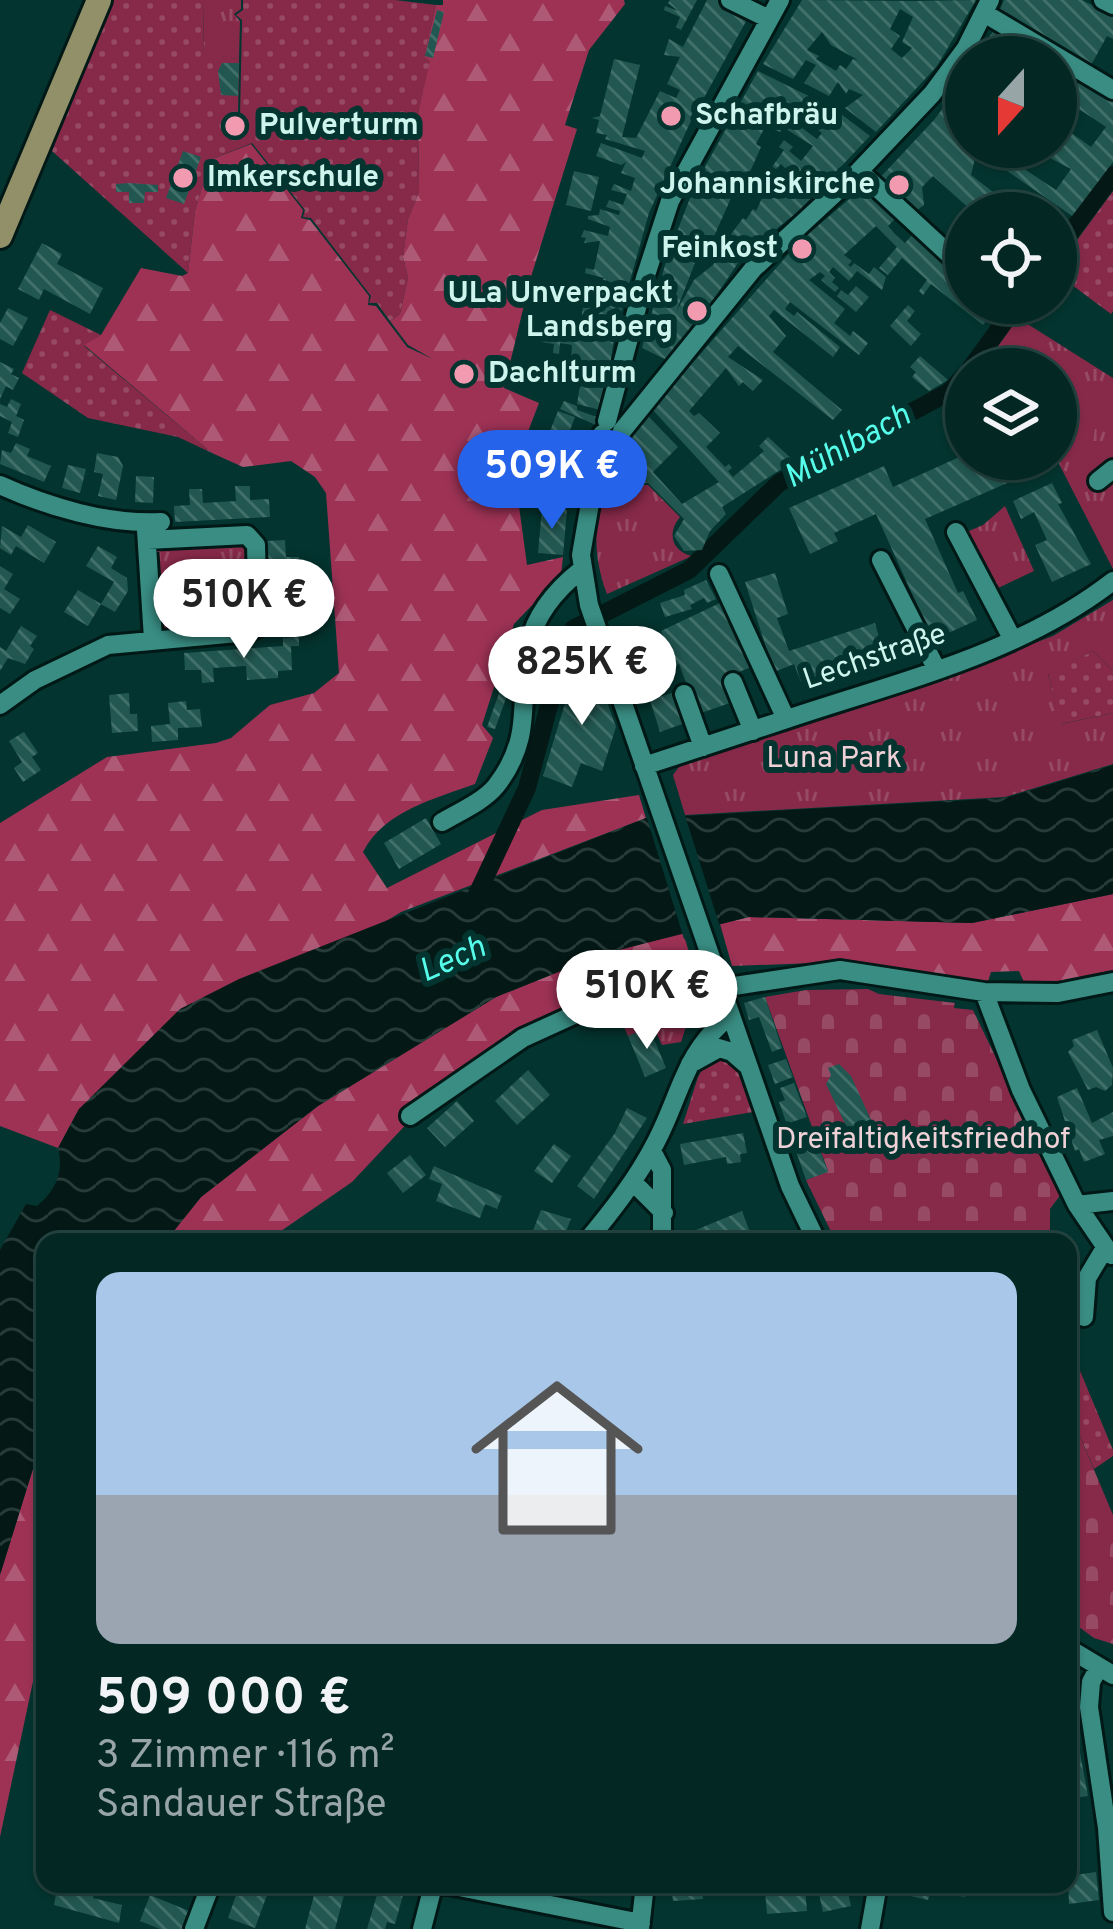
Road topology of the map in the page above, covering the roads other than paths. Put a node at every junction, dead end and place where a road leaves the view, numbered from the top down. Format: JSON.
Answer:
{"nodes":[{"id":1,"x":100,"y":0,"type":"edge"},
{"id":2,"x":730,"y":0,"type":"edge"},
{"id":3,"x":780,"y":0,"type":"edge"},
{"id":4,"x":1103,"y":0,"type":"edge"},
{"id":5,"x":1113,"y":5,"type":"edge"},
{"id":6,"x":987,"y":7,"type":"edge"},
{"id":7,"x":769,"y":20,"type":"junction"},
{"id":8,"x":1113,"y":90,"type":"edge"},
{"id":9,"x":865,"y":177,"type":"junction"},
{"id":10,"x":0,"y":236,"type":"edge"},
{"id":11,"x":945,"y":251,"type":"edge"},
{"id":12,"x":623,"y":364,"type":"junction"},
{"id":13,"x":662,"y":380,"type":"junction"},
{"id":14,"x":611,"y":427,"type":"junction"},
{"id":15,"x":1,"y":488,"type":"edge"},
{"id":16,"x":151,"y":528,"type":"junction"},
{"id":17,"x":956,"y":532,"type":"dead end"},
{"id":18,"x":881,"y":560,"type":"dead end"},
{"id":19,"x":581,"y":570,"type":"junction"},
{"id":20,"x":719,"y":574,"type":"dead end"},
{"id":21,"x":1113,"y":581,"type":"edge"},
{"id":22,"x":153,"y":638,"type":"junction"},
{"id":23,"x":1013,"y":640,"type":"junction"},
{"id":24,"x":937,"y":670,"type":"junction"},
{"id":25,"x":733,"y":682,"type":"dead end"},
{"id":26,"x":684,"y":694,"type":"dead end"},
{"id":27,"x":0,"y":705,"type":"edge"},
{"id":28,"x":786,"y":719,"type":"junction"},
{"id":29,"x":753,"y":731,"type":"junction"},
{"id":30,"x":703,"y":747,"type":"junction"},
{"id":31,"x":647,"y":774,"type":"junction"},
{"id":32,"x":442,"y":822,"type":"dead end"},
{"id":33,"x":717,"y":975,"type":"junction"},
{"id":34,"x":1113,"y":982,"type":"edge"},
{"id":35,"x":984,"y":992,"type":"junction"},
{"id":36,"x":730,"y":1015,"type":"junction"},
{"id":37,"x":687,"y":1067,"type":"junction"},
{"id":38,"x":751,"y":1069,"type":"junction"},
{"id":39,"x":410,"y":1116,"type":"dead end"},
{"id":40,"x":652,"y":1151,"type":"junction"},
{"id":41,"x":633,"y":1182,"type":"junction"},
{"id":42,"x":1113,"y":1202,"type":"edge"},
{"id":43,"x":1077,"y":1204,"type":"junction"},
{"id":44,"x":664,"y":1213,"type":"junction"},
{"id":45,"x":687,"y":1214,"type":"dead end"},
{"id":46,"x":593,"y":1233,"type":"edge"},
{"id":47,"x":663,"y":1233,"type":"edge"},
{"id":48,"x":811,"y":1233,"type":"edge"},
{"id":49,"x":1109,"y":1252,"type":"edge"},
{"id":50,"x":1084,"y":1317,"type":"dead end"},
{"id":51,"x":1077,"y":1653,"type":"edge"},
{"id":52,"x":1106,"y":1671,"type":"edge"},
{"id":53,"x":1110,"y":1829,"type":"edge"},
{"id":54,"x":208,"y":1893,"type":"edge"},
{"id":55,"x":430,"y":1893,"type":"edge"},
{"id":56,"x":484,"y":1893,"type":"edge"},
{"id":57,"x":644,"y":1893,"type":"edge"},
{"id":58,"x":876,"y":1893,"type":"edge"},
{"id":59,"x":1113,"y":1912,"type":"edge"},
{"id":60,"x":640,"y":1926,"type":"edge"},
{"id":61,"x":194,"y":1929,"type":"edge"},
{"id":62,"x":422,"y":1929,"type":"edge"},
{"id":63,"x":870,"y":1929,"type":"edge"}],
"edges":[{"from":1,"to":10,"type":"main road"},
{"from":2,"to":7,"type":"street"},
{"from":3,"to":7,"type":"street"},
{"from":4,"to":5,"type":"street"},
{"from":6,"to":8,"type":"street"},
{"from":6,"to":9,"type":"street"},
{"from":7,"to":12,"type":"street"},
{"from":9,"to":11,"type":"street"},
{"from":9,"to":13,"type":"street"},
{"from":12,"to":13,"type":"street"},
{"from":12,"to":14,"type":"street"},
{"from":13,"to":14,"type":"street"},
{"from":14,"to":19,"type":"street"},
{"from":15,"to":16,"type":"street"},
{"from":16,"to":22,"type":"street"},
{"from":16,"to":22,"type":"street"},
{"from":17,"to":23,"type":"street"},
{"from":18,"to":24,"type":"street"},
{"from":19,"to":31,"type":"street"},
{"from":19,"to":32,"type":"street"},
{"from":20,"to":28,"type":"street"},
{"from":21,"to":23,"type":"street","name":"Lechstraße"},
{"from":22,"to":27,"type":"street"},
{"from":23,"to":24,"type":"street","name":"Lechstraße"},
{"from":24,"to":28,"type":"street","name":"Lechstraße"},
{"from":25,"to":29,"type":"street"},
{"from":26,"to":30,"type":"street"},
{"from":28,"to":29,"type":"street","name":"Lechstraße"},
{"from":29,"to":30,"type":"street","name":"Lechstraße"},
{"from":30,"to":31,"type":"street","name":"Lechstraße"},
{"from":31,"to":33,"type":"street"},
{"from":33,"to":35,"type":"street"},
{"from":33,"to":36,"type":"street"},
{"from":33,"to":39,"type":"street"},
{"from":34,"to":35,"type":"street"},
{"from":35,"to":43,"type":"street"},
{"from":36,"to":37,"type":"street"},
{"from":36,"to":38,"type":"street"},
{"from":37,"to":38,"type":"street"},
{"from":37,"to":40,"type":"street"},
{"from":38,"to":48,"type":"street"},
{"from":40,"to":41,"type":"street"},
{"from":40,"to":44,"type":"street"},
{"from":41,"to":44,"type":"street"},
{"from":41,"to":46,"type":"street"},
{"from":42,"to":43,"type":"street"},
{"from":43,"to":49,"type":"street"},
{"from":44,"to":45,"type":"street"},
{"from":44,"to":47,"type":"street"},
{"from":49,"to":50,"type":"street"},
{"from":51,"to":52,"type":"street"},
{"from":52,"to":53,"type":"street"},
{"from":53,"to":59,"type":"street"},
{"from":54,"to":61,"type":"street"},
{"from":55,"to":62,"type":"street"},
{"from":56,"to":60,"type":"street"},
{"from":57,"to":60,"type":"street"},
{"from":58,"to":63,"type":"street"}]}
